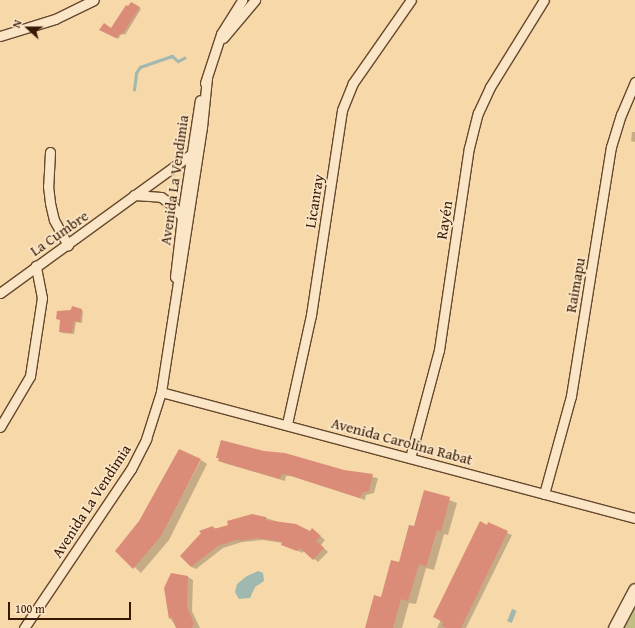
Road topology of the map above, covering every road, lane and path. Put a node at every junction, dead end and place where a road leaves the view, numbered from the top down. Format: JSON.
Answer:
{"nodes":[{"id":1,"x":94,"y":0,"type":"edge"},
{"id":2,"x":242,"y":0,"type":"edge"},
{"id":3,"x":255,"y":0,"type":"edge"},
{"id":4,"x":411,"y":0,"type":"edge"},
{"id":5,"x":544,"y":0,"type":"edge"},
{"id":6,"x":0,"y":36,"type":"edge"},
{"id":7,"x":216,"y":47,"type":"junction"},
{"id":8,"x":635,"y":82,"type":"edge"},
{"id":9,"x":195,"y":151,"type":"junction"},
{"id":10,"x":50,"y":152,"type":"dead end"},
{"id":11,"x":134,"y":195,"type":"junction"},
{"id":12,"x":182,"y":218,"type":"junction"},
{"id":13,"x":68,"y":245,"type":"junction"},
{"id":14,"x":36,"y":266,"type":"junction"},
{"id":15,"x":176,"y":286,"type":"junction"},
{"id":16,"x":0,"y":293,"type":"edge"},
{"id":17,"x":161,"y":392,"type":"junction"},
{"id":18,"x":288,"y":424,"type":"junction"},
{"id":19,"x":0,"y":427,"type":"edge"},
{"id":20,"x":410,"y":458,"type":"junction"},
{"id":21,"x":544,"y":494,"type":"junction"},
{"id":22,"x":635,"y":518,"type":"edge"},
{"id":23,"x":635,"y":590,"type":"edge"},
{"id":24,"x":24,"y":628,"type":"edge"},
{"id":25,"x":615,"y":628,"type":"edge"}],
"edges":[{"from":1,"to":6,"type":"street"},
{"from":2,"to":7,"type":"street","name":"Avenida La Vendimia"},
{"from":3,"to":7,"type":"street"},
{"from":4,"to":18,"type":"street","name":"Licanray"},
{"from":5,"to":20,"type":"street","name":"Rayén"},
{"from":7,"to":9,"type":"street","name":"Avenida La Vendimia"},
{"from":8,"to":21,"type":"street","name":"Raimapu"},
{"from":9,"to":11,"type":"street","name":"La Cumbre"},
{"from":9,"to":12,"type":"street","name":"Avenida La Vendimia"},
{"from":9,"to":15,"type":"street","name":"Avenida La Vendimia"},
{"from":10,"to":13,"type":"street"},
{"from":11,"to":12,"type":"street"},
{"from":11,"to":13,"type":"street","name":"La Cumbre"},
{"from":12,"to":15,"type":"street","name":"Avenida La Vendimia"},
{"from":13,"to":14,"type":"street","name":"La Cumbre"},
{"from":14,"to":16,"type":"street","name":"La Cumbre"},
{"from":14,"to":19,"type":"street"},
{"from":15,"to":17,"type":"street","name":"Avenida La Vendimia"},
{"from":17,"to":18,"type":"street","name":"Avenida Carolina Rabat"},
{"from":17,"to":24,"type":"street","name":"Avenida La Vendimia"},
{"from":18,"to":20,"type":"street","name":"Avenida Carolina Rabat"},
{"from":20,"to":21,"type":"street","name":"Avenida Carolina Rabat"},
{"from":21,"to":22,"type":"street","name":"Avenida Carolina Rabat"},
{"from":23,"to":25,"type":"street"}]}
